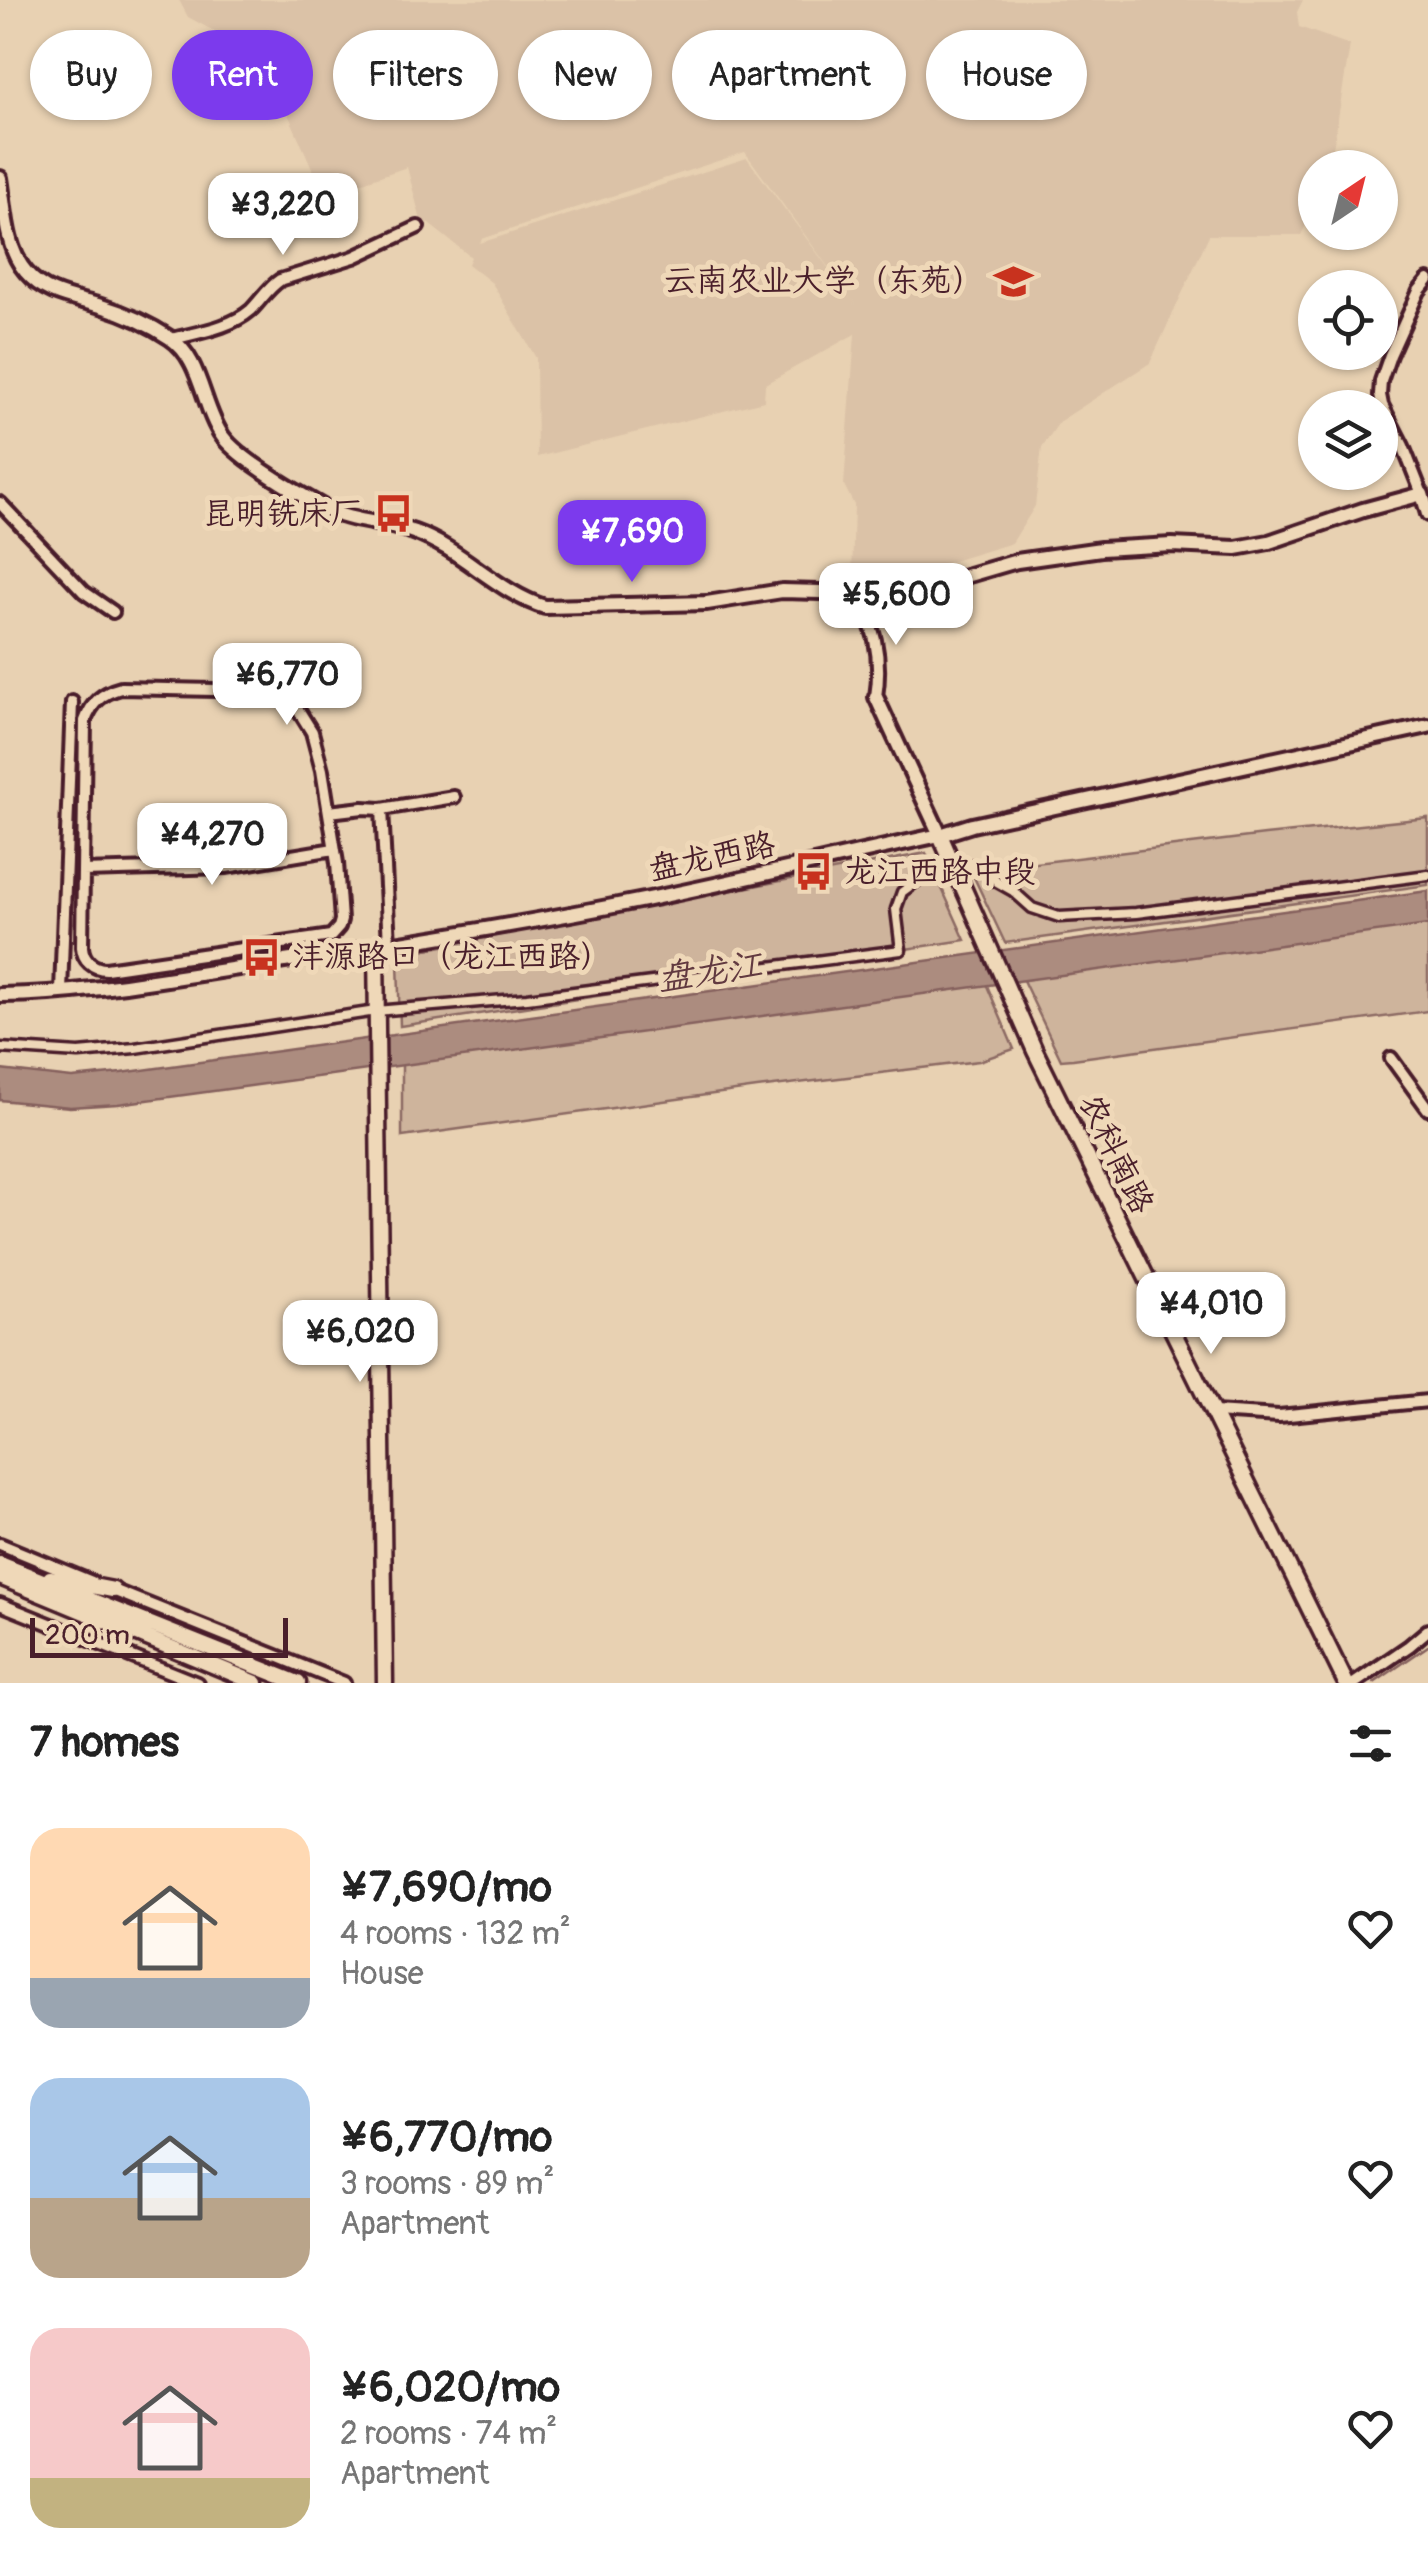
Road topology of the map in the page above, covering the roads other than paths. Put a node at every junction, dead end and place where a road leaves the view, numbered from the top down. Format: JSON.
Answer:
{"nodes":[{"id":1,"x":0,"y":178,"type":"edge"},
{"id":2,"x":418,"y":228,"type":"dead end"},
{"id":3,"x":1428,"y":280,"type":"edge"},
{"id":4,"x":173,"y":339,"type":"junction"},
{"id":5,"x":1422,"y":494,"type":"junction"},
{"id":6,"x":0,"y":503,"type":"edge"},
{"id":7,"x":1428,"y":514,"type":"edge"},
{"id":8,"x":868,"y":594,"type":"junction"},
{"id":9,"x":113,"y":612,"type":"dead end"},
{"id":10,"x":876,"y":697,"type":"joint"},
{"id":11,"x":72,"y":702,"type":"dead end"},
{"id":12,"x":1428,"y":726,"type":"edge"},
{"id":13,"x":454,"y":798,"type":"dead end"},
{"id":14,"x":382,"y":810,"type":"junction"},
{"id":15,"x":328,"y":812,"type":"junction"},
{"id":16,"x":940,"y":835,"type":"junction"},
{"id":17,"x":334,"y":849,"type":"junction"},
{"id":18,"x":952,"y":865,"type":"junction"},
{"id":19,"x":83,"y":871,"type":"junction"},
{"id":20,"x":1428,"y":875,"type":"edge"},
{"id":21,"x":382,"y":946,"type":"junction"},
{"id":22,"x":62,"y":992,"type":"junction"},
{"id":23,"x":0,"y":995,"type":"edge"},
{"id":24,"x":376,"y":1011,"type":"junction"},
{"id":25,"x":0,"y":1048,"type":"edge"},
{"id":26,"x":1391,"y":1058,"type":"dead end"},
{"id":27,"x":1428,"y":1109,"type":"edge"},
{"id":28,"x":1428,"y":1402,"type":"edge"},
{"id":29,"x":1214,"y":1412,"type":"junction"},
{"id":30,"x":0,"y":1544,"type":"edge"},
{"id":31,"x":0,"y":1564,"type":"edge"},
{"id":32,"x":16,"y":1571,"type":"junction"},
{"id":33,"x":0,"y":1577,"type":"edge"},
{"id":34,"x":113,"y":1590,"type":"junction"},
{"id":35,"x":0,"y":1604,"type":"edge"},
{"id":36,"x":1428,"y":1630,"type":"edge"},
{"id":37,"x":161,"y":1669,"type":"junction"},
{"id":38,"x":157,"y":1683,"type":"edge"},
{"id":39,"x":197,"y":1683,"type":"edge"},
{"id":40,"x":256,"y":1683,"type":"edge"},
{"id":41,"x":298,"y":1683,"type":"edge"},
{"id":42,"x":344,"y":1683,"type":"edge"},
{"id":43,"x":386,"y":1683,"type":"edge"},
{"id":44,"x":1346,"y":1683,"type":"edge"},
{"id":45,"x":1354,"y":1683,"type":"edge"}],
"edges":[{"from":1,"to":4,"type":"street"},
{"from":2,"to":4,"type":"street"},
{"from":3,"to":5,"type":"street"},
{"from":4,"to":8,"type":"street"},
{"from":5,"to":7,"type":"street"},
{"from":5,"to":8,"type":"street"},
{"from":6,"to":9,"type":"street"},
{"from":8,"to":10,"type":"street"},
{"from":10,"to":16,"type":"street","name":"农科南路"},
{"from":11,"to":22,"type":"street"},
{"from":12,"to":16,"type":"street","name":"盘龙西路"},
{"from":13,"to":14,"type":"street"},
{"from":14,"to":15,"type":"street"},
{"from":14,"to":21,"type":"street"},
{"from":15,"to":17,"type":"street"},
{"from":15,"to":19,"type":"street"},
{"from":16,"to":18,"type":"main road","name":"农科南路"},
{"from":16,"to":21,"type":"street","name":"盘龙西路"},
{"from":17,"to":19,"type":"street"},
{"from":17,"to":19,"type":"street"},
{"from":18,"to":20,"type":"street"},
{"from":18,"to":24,"type":"street"},
{"from":18,"to":29,"type":"main road","name":"农科南路"},
{"from":21,"to":22,"type":"street","name":"盘龙西路"},
{"from":21,"to":24,"type":"main road"},
{"from":22,"to":23,"type":"street","name":"盘龙西路"},
{"from":24,"to":25,"type":"street"},
{"from":24,"to":43,"type":"main road"},
{"from":26,"to":27,"type":"street"},
{"from":28,"to":29,"type":"street"},
{"from":29,"to":44,"type":"main road","name":"农科南路"},
{"from":30,"to":34,"type":"street"},
{"from":31,"to":32,"type":"main road"},
{"from":32,"to":34,"type":"main road"},
{"from":32,"to":41,"type":"main road"},
{"from":33,"to":40,"type":"main road"},
{"from":34,"to":42,"type":"street"},
{"from":35,"to":37,"type":"street"},
{"from":36,"to":45,"type":"street"},
{"from":37,"to":38,"type":"street"},
{"from":37,"to":39,"type":"street"}]}
